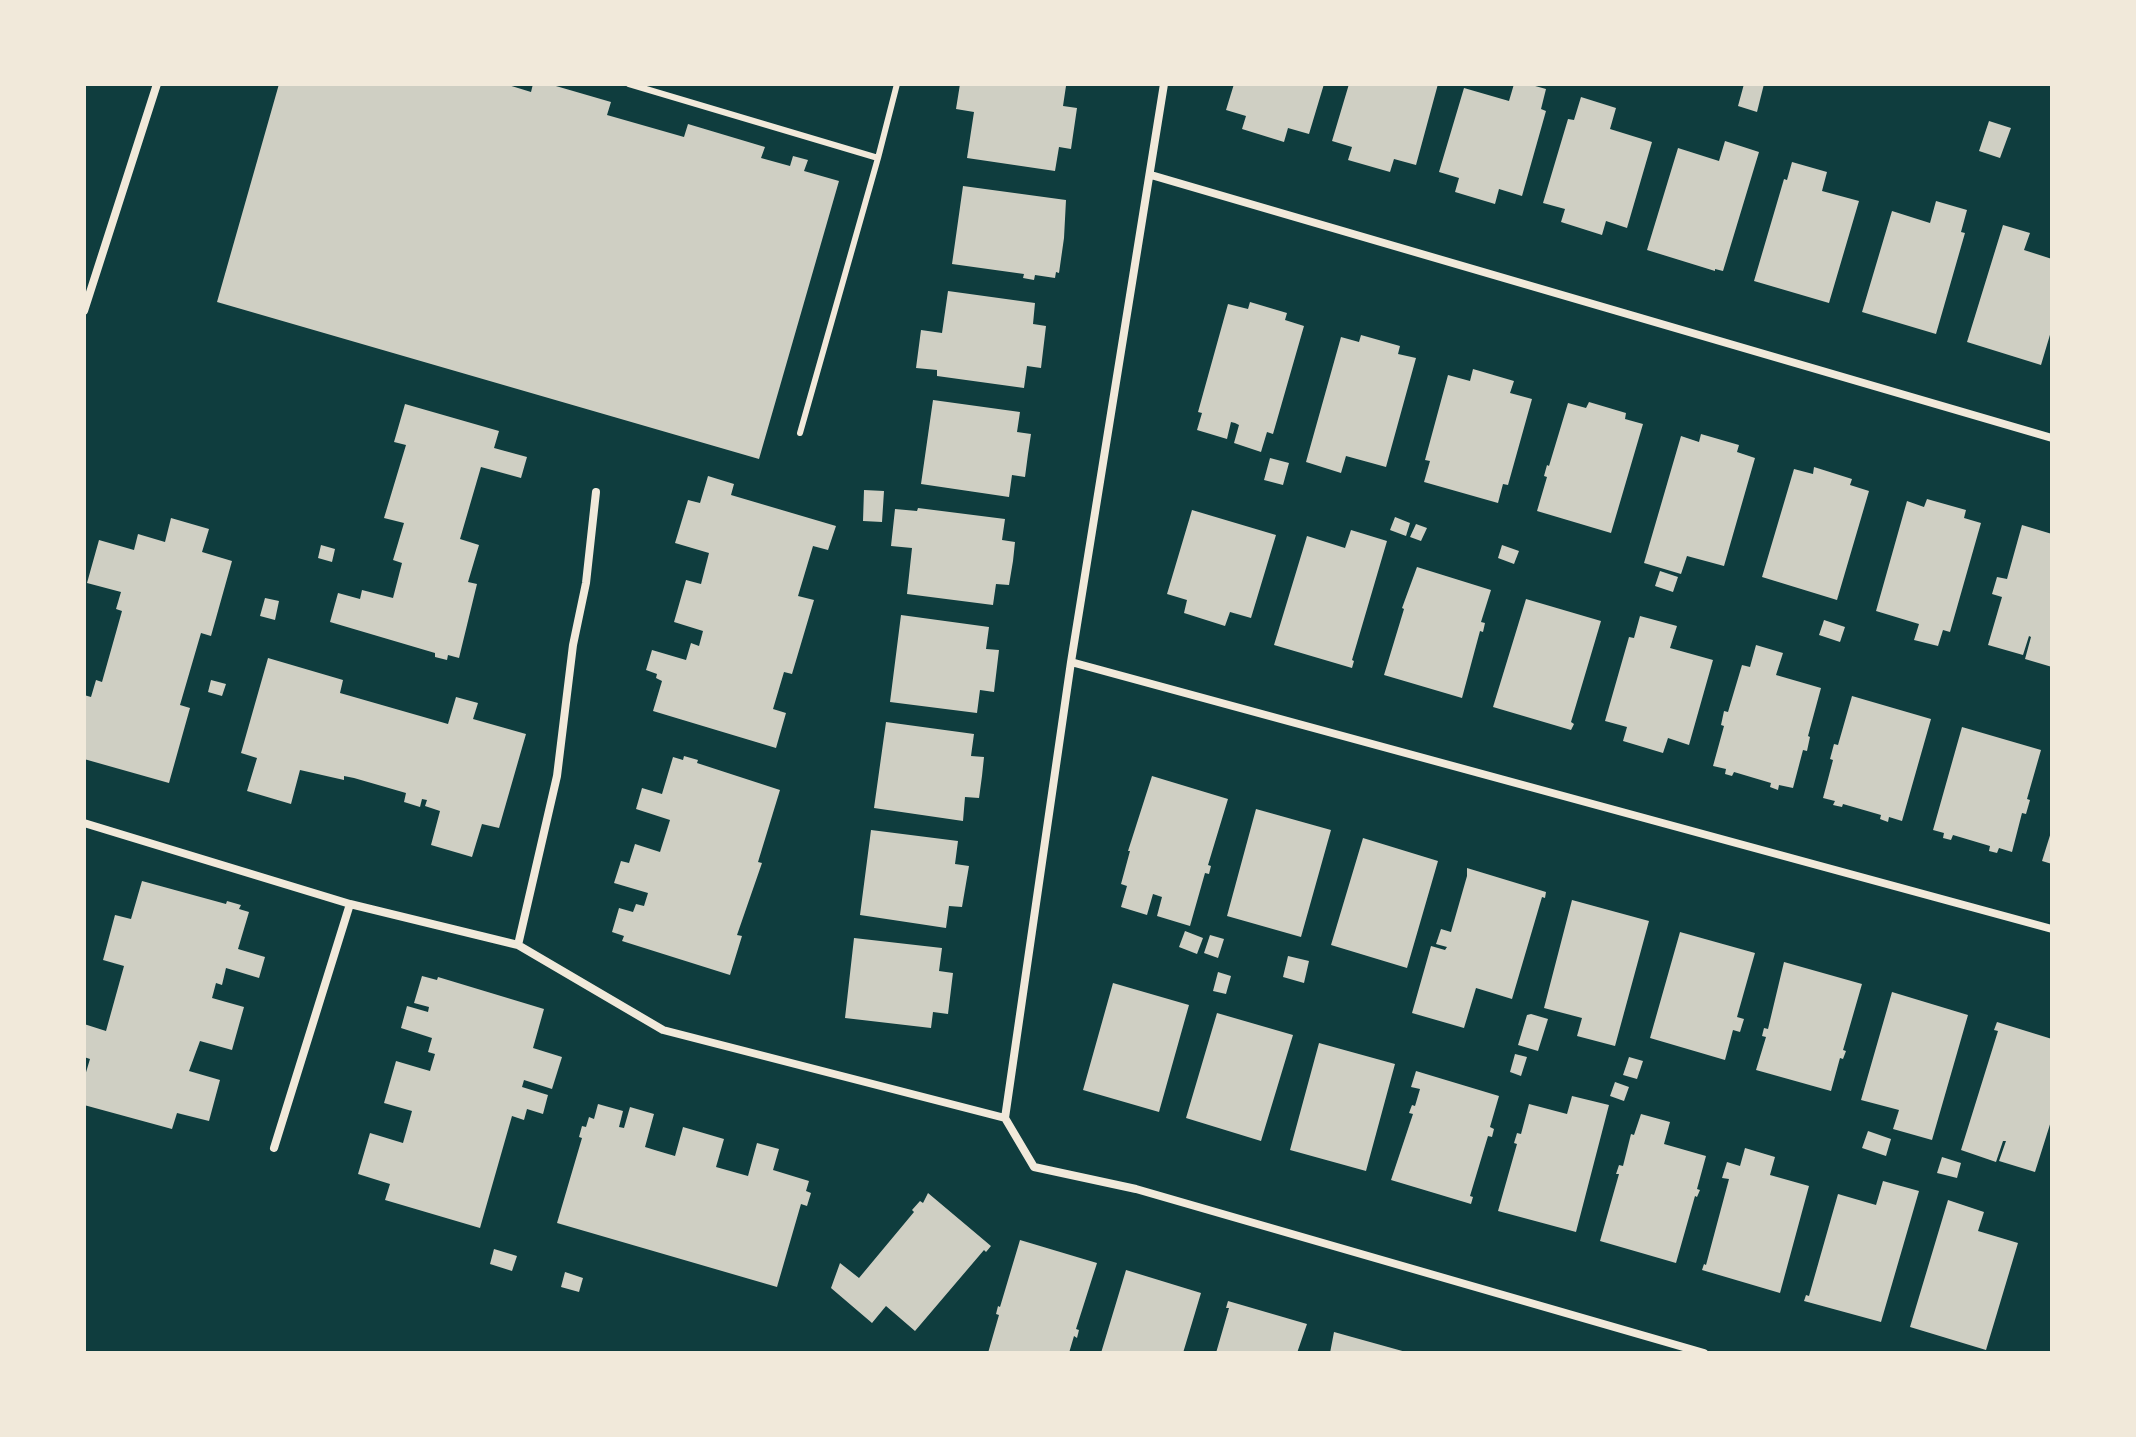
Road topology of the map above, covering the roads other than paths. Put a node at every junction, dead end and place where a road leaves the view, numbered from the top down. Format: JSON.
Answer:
{"nodes":[{"id":1,"x":157,"y":84,"type":"edge"},
{"id":2,"x":629,"y":84,"type":"edge"},
{"id":3,"x":897,"y":84,"type":"edge"},
{"id":4,"x":1164,"y":84,"type":"edge"},
{"id":5,"x":878,"y":158,"type":"junction"},
{"id":6,"x":1151,"y":175,"type":"junction"},
{"id":7,"x":84,"y":311,"type":"edge"},
{"id":8,"x":800,"y":433,"type":"dead end"},
{"id":9,"x":2052,"y":438,"type":"edge"},
{"id":10,"x":596,"y":492,"type":"dead end"},
{"id":11,"x":1071,"y":662,"type":"junction"},
{"id":12,"x":84,"y":823,"type":"edge"},
{"id":13,"x":350,"y":904,"type":"junction"},
{"id":14,"x":2052,"y":929,"type":"edge"},
{"id":15,"x":518,"y":945,"type":"junction"},
{"id":16,"x":1005,"y":1118,"type":"junction"},
{"id":17,"x":274,"y":1148,"type":"dead end"},
{"id":18,"x":1704,"y":1353,"type":"edge"}],
"edges":[{"from":1,"to":7,"type":"street"},
{"from":2,"to":5,"type":"lane"},
{"from":3,"to":5,"type":"lane"},
{"from":4,"to":6,"type":"street"},
{"from":5,"to":8,"type":"lane"},
{"from":6,"to":9,"type":"street"},
{"from":6,"to":11,"type":"street"},
{"from":10,"to":15,"type":"street"},
{"from":11,"to":14,"type":"street"},
{"from":11,"to":16,"type":"street"},
{"from":12,"to":13,"type":"street"},
{"from":13,"to":15,"type":"street"},
{"from":13,"to":17,"type":"street"},
{"from":15,"to":16,"type":"street"},
{"from":16,"to":18,"type":"street"}]}
